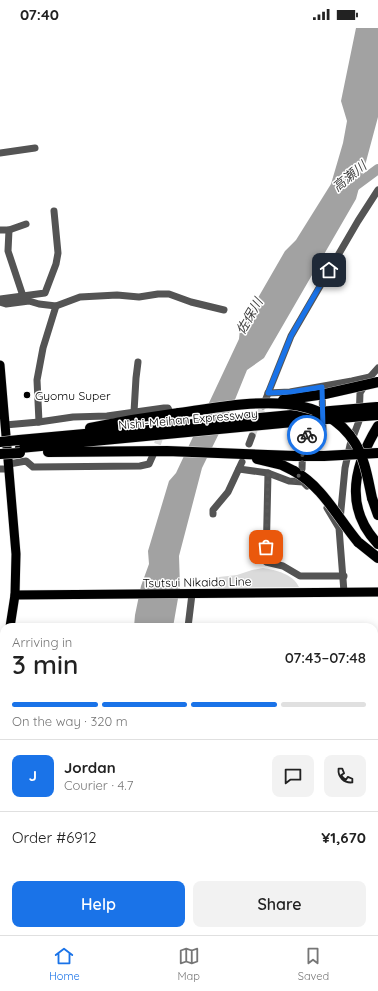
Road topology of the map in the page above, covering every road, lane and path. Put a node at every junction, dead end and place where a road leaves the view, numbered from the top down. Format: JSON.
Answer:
{"nodes":[{"id":1,"x":35,"y":148,"type":"dead end"},
{"id":2,"x":0,"y":153,"type":"edge"},
{"id":3,"x":378,"y":190,"type":"edge"},
{"id":4,"x":54,"y":211,"type":"dead end"},
{"id":5,"x":26,"y":224,"type":"dead end"},
{"id":6,"x":0,"y":230,"type":"edge"},
{"id":7,"x":9,"y":230,"type":"junction"},
{"id":8,"x":22,"y":296,"type":"junction"},
{"id":9,"x":0,"y":300,"type":"edge"},
{"id":10,"x":56,"y":306,"type":"junction"},
{"id":11,"x":224,"y":310,"type":"dead end"},
{"id":12,"x":138,"y":362,"type":"dead end"},
{"id":13,"x":0,"y":365,"type":"edge"},
{"id":14,"x":378,"y":368,"type":"edge"},
{"id":15,"x":374,"y":379,"type":"edge"},
{"id":16,"x":322,"y":387,"type":"junction"},
{"id":17,"x":268,"y":393,"type":"junction"},
{"id":18,"x":258,"y":405,"type":"junction"},
{"id":19,"x":378,"y":411,"type":"edge"},
{"id":20,"x":134,"y":412,"type":"junction"},
{"id":21,"x":174,"y":412,"type":"junction"},
{"id":22,"x":39,"y":422,"type":"junction"},
{"id":23,"x":5,"y":425,"type":"junction"},
{"id":24,"x":378,"y":426,"type":"edge"},
{"id":25,"x":252,"y":436,"type":"tunnel mouth"},
{"id":26,"x":0,"y":442,"type":"edge"},
{"id":27,"x":249,"y":444,"type":"dead end"},
{"id":28,"x":19,"y":445,"type":"junction"},
{"id":29,"x":0,"y":450,"type":"edge"},
{"id":30,"x":378,"y":453,"type":"edge"},
{"id":31,"x":0,"y":454,"type":"edge"},
{"id":32,"x":153,"y":454,"type":"tunnel mouth"},
{"id":33,"x":230,"y":454,"type":"junction"},
{"id":34,"x":6,"y":467,"type":"edge"},
{"id":35,"x":268,"y":474,"type":"junction"},
{"id":36,"x":296,"y":481,"type":"junction"},
{"id":37,"x":212,"y":514,"type":"dead end"},
{"id":38,"x":378,"y":515,"type":"edge"},
{"id":39,"x":339,"y":528,"type":"junction"},
{"id":40,"x":378,"y":544,"type":"edge"},
{"id":41,"x":378,"y":558,"type":"edge"},
{"id":42,"x":344,"y":576,"type":"junction"},
{"id":43,"x":344,"y":592,"type":"junction"},
{"id":44,"x":378,"y":592,"type":"edge"},
{"id":45,"x":190,"y":594,"type":"junction"},
{"id":46,"x":15,"y":595,"type":"junction"},
{"id":47,"x":11,"y":623,"type":"edge"},
{"id":48,"x":188,"y":623,"type":"edge"}],
"edges":[{"from":1,"to":2,"type":"street"},
{"from":3,"to":17,"type":"street"},
{"from":4,"to":8,"type":"street"},
{"from":5,"to":7,"type":"street"},
{"from":6,"to":7,"type":"street"},
{"from":7,"to":8,"type":"street"},
{"from":8,"to":9,"type":"street"},
{"from":9,"to":10,"type":"street"},
{"from":10,"to":11,"type":"street"},
{"from":10,"to":22,"type":"street"},
{"from":12,"to":20,"type":"street"},
{"from":13,"to":23,"type":"main road"},
{"from":14,"to":15,"type":"street"},
{"from":15,"to":16,"type":"street"},
{"from":15,"to":18,"type":"highway","bridge":true},
{"from":15,"to":39,"type":"street"},
{"from":16,"to":17,"type":"street"},
{"from":16,"to":36,"type":"street"},
{"from":17,"to":18,"type":"street"},
{"from":18,"to":21,"type":"highway","bridge":true},
{"from":18,"to":38,"type":"highway","bridge":true},
{"from":19,"to":28,"type":"highway","name":"Nishi-Meihan Expressway","bridge":true},
{"from":20,"to":21,"type":"street"},
{"from":20,"to":22,"type":"street"},
{"from":21,"to":28,"type":"highway"},
{"from":22,"to":23,"type":"street"},
{"from":23,"to":34,"type":"main road"},
{"from":24,"to":40,"type":"highway"},
{"from":25,"to":27,"type":"street"},
{"from":26,"to":28,"type":"highway","name":"Nishi-Meihan Expressway","bridge":true},
{"from":28,"to":29,"type":"highway","name":"Nishi-Meihan Expressway"},
{"from":28,"to":31,"type":"highway","bridge":true},
{"from":28,"to":33,"type":"highway"},
{"from":30,"to":33,"type":"highway","bridge":true},
{"from":32,"to":34,"type":"street"},
{"from":33,"to":41,"type":"highway","bridge":true},
{"from":34,"to":46,"type":"main road"},
{"from":35,"to":36,"type":"street"},
{"from":35,"to":37,"type":"street"},
{"from":35,"to":42,"type":"street"},
{"from":36,"to":39,"type":"street"},
{"from":39,"to":42,"type":"street"},
{"from":42,"to":43,"type":"street"},
{"from":43,"to":44,"type":"main road","name":"Tsutsui Nikaido Line"},
{"from":43,"to":45,"type":"main road","name":"Tsutsui Nikaido Line"},
{"from":45,"to":46,"type":"main road","name":"Tsutsui Nikaido Line"},
{"from":45,"to":48,"type":"street"},
{"from":46,"to":47,"type":"main road"}]}
